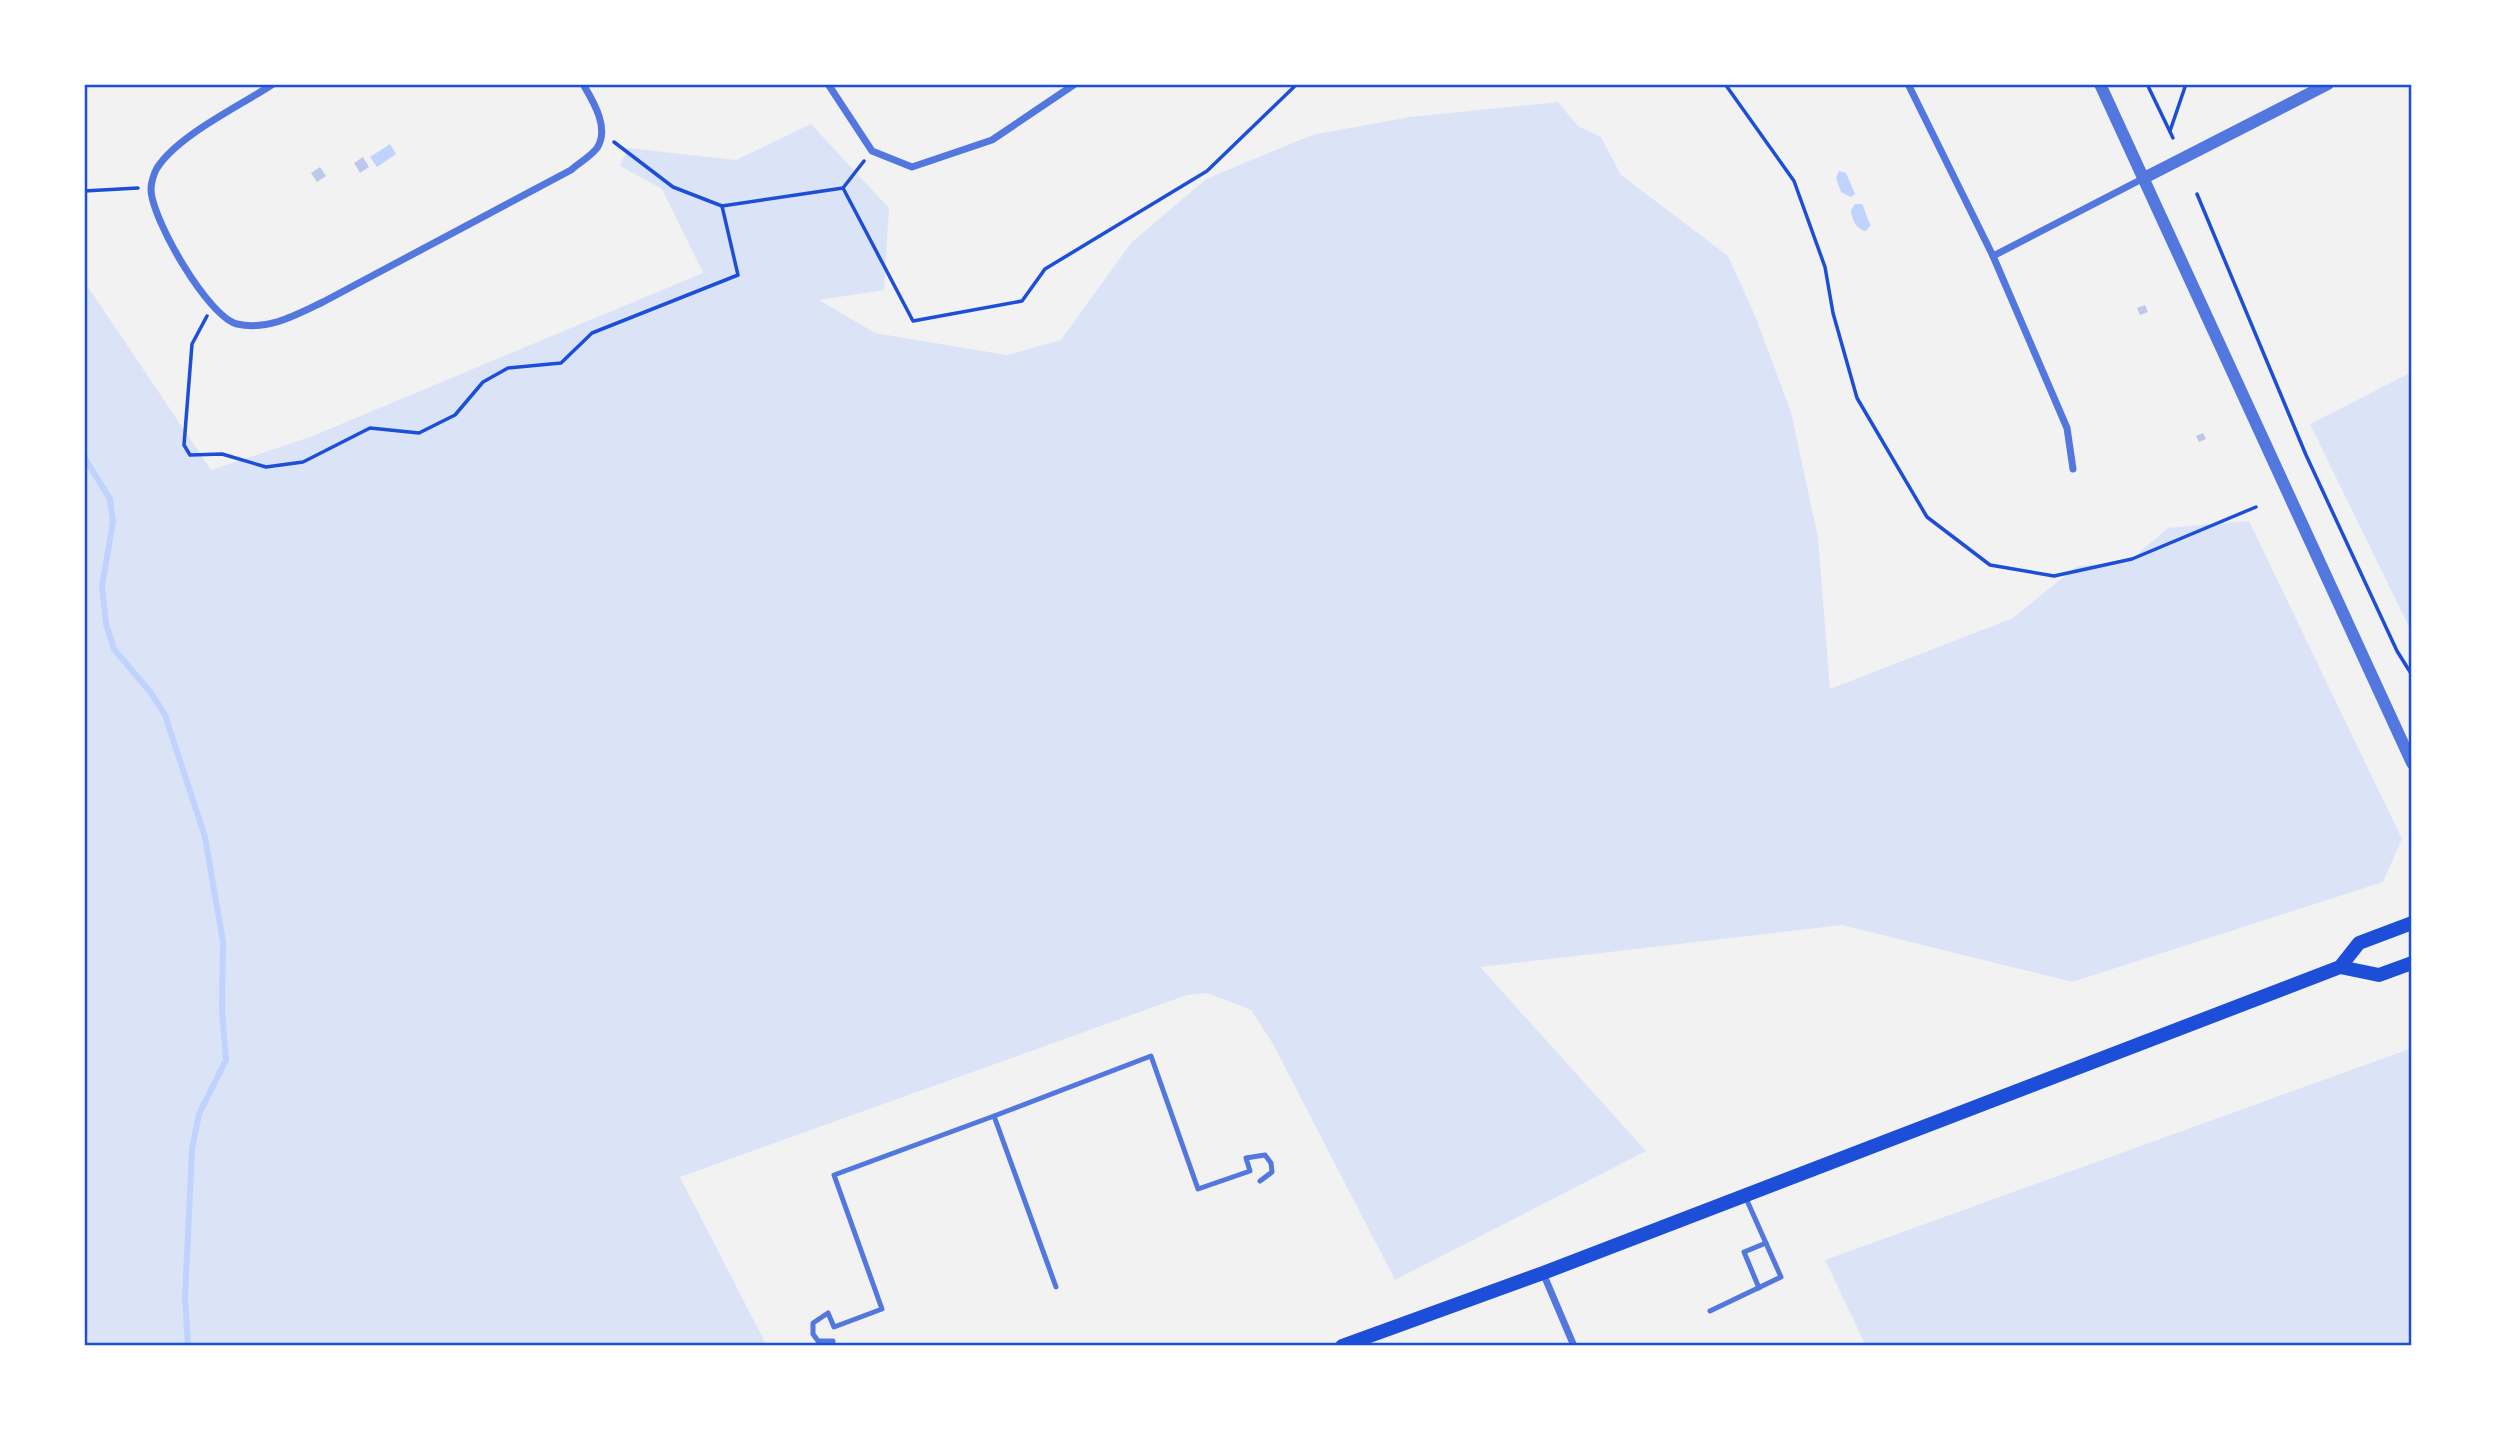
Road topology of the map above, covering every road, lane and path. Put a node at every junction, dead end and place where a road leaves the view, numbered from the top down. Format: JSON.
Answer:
{"nodes":[{"id":1,"x":273,"y":84,"type":"edge"},
{"id":2,"x":583,"y":84,"type":"edge"},
{"id":3,"x":828,"y":84,"type":"edge"},
{"id":4,"x":1075,"y":84,"type":"edge"},
{"id":5,"x":1297,"y":84,"type":"edge"},
{"id":6,"x":1725,"y":84,"type":"edge"},
{"id":7,"x":1908,"y":84,"type":"edge"},
{"id":8,"x":2100,"y":84,"type":"edge"},
{"id":9,"x":2147,"y":84,"type":"edge"},
{"id":10,"x":2186,"y":84,"type":"edge"},
{"id":11,"x":2328,"y":84,"type":"edge"},
{"id":12,"x":2170,"y":131,"type":"junction"},
{"id":13,"x":601,"y":132,"type":"junction"},
{"id":14,"x":2173,"y":138,"type":"dead end"},
{"id":15,"x":872,"y":151,"type":"junction"},
{"id":16,"x":2144,"y":178,"type":"junction"},
{"id":17,"x":150,"y":187,"type":"junction"},
{"id":18,"x":842,"y":188,"type":"junction"},
{"id":19,"x":84,"y":191,"type":"edge"},
{"id":20,"x":2197,"y":194,"type":"dead end"},
{"id":21,"x":722,"y":206,"type":"junction"},
{"id":22,"x":1993,"y":256,"type":"junction"},
{"id":23,"x":212,"y":306,"type":"junction"},
{"id":24,"x":2073,"y":469,"type":"dead end"},
{"id":25,"x":2256,"y":507,"type":"dead end"},
{"id":26,"x":2412,"y":676,"type":"edge"},
{"id":27,"x":2412,"y":763,"type":"edge"},
{"id":28,"x":2412,"y":923,"type":"edge"},
{"id":29,"x":2412,"y":962,"type":"edge"},
{"id":30,"x":2340,"y":967,"type":"junction"},
{"id":31,"x":994,"y":1116,"type":"junction"},
{"id":32,"x":1250,"y":1171,"type":"junction"},
{"id":33,"x":1252,"y":1178,"type":"dead end"},
{"id":34,"x":1260,"y":1181,"type":"dead end"},
{"id":35,"x":1744,"y":1194,"type":"junction"},
{"id":36,"x":1766,"y":1243,"type":"junction"},
{"id":37,"x":1543,"y":1273,"type":"junction"},
{"id":38,"x":1056,"y":1287,"type":"dead end"},
{"id":39,"x":1759,"y":1288,"type":"junction"},
{"id":40,"x":1710,"y":1311,"type":"dead end"},
{"id":41,"x":833,"y":1341,"type":"dead end"},
{"id":42,"x":1342,"y":1346,"type":"edge"},
{"id":43,"x":1574,"y":1346,"type":"edge"}],
"edges":[{"from":1,"to":17,"type":"street"},
{"from":2,"to":13,"type":"street"},
{"from":3,"to":15,"type":"street"},
{"from":4,"to":15,"type":"street"},
{"from":5,"to":18,"type":"path"},
{"from":6,"to":25,"type":"path"},
{"from":7,"to":22,"type":"street"},
{"from":8,"to":16,"type":"street"},
{"from":9,"to":12,"type":"path"},
{"from":10,"to":12,"type":"path"},
{"from":11,"to":16,"type":"street"},
{"from":12,"to":14,"type":"path"},
{"from":13,"to":21,"type":"path"},
{"from":13,"to":23,"type":"street"},
{"from":15,"to":18,"type":"path"},
{"from":16,"to":22,"type":"street"},
{"from":16,"to":27,"type":"street"},
{"from":17,"to":19,"type":"path"},
{"from":17,"to":23,"type":"street"},
{"from":18,"to":21,"type":"path"},
{"from":20,"to":26,"type":"path"},
{"from":21,"to":23,"type":"path"},
{"from":22,"to":24,"type":"street"},
{"from":28,"to":30,"type":"main road"},
{"from":29,"to":30,"type":"main road"},
{"from":30,"to":35,"type":"main road"},
{"from":31,"to":32,"type":"lane"},
{"from":31,"to":38,"type":"lane"},
{"from":31,"to":41,"type":"lane"},
{"from":32,"to":33,"type":"lane"},
{"from":32,"to":34,"type":"lane"},
{"from":35,"to":36,"type":"lane"},
{"from":35,"to":37,"type":"main road"},
{"from":36,"to":39,"type":"lane"},
{"from":36,"to":39,"type":"lane"},
{"from":37,"to":42,"type":"main road"},
{"from":37,"to":43,"type":"street"},
{"from":39,"to":40,"type":"lane"}]}
